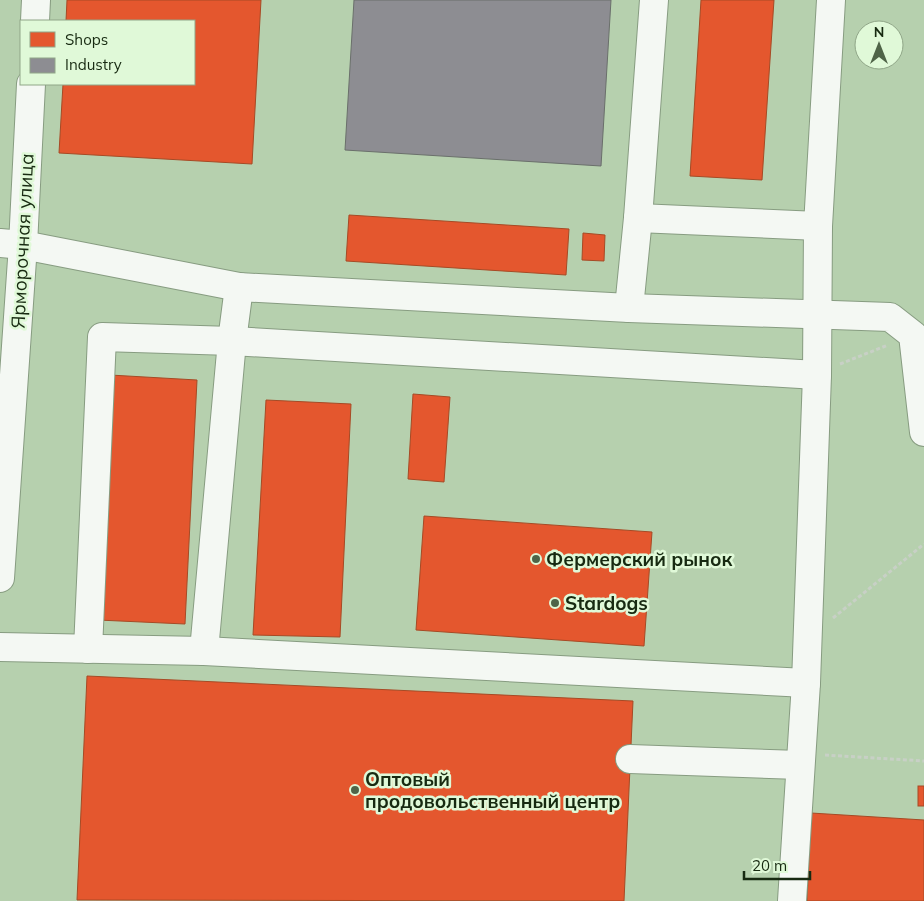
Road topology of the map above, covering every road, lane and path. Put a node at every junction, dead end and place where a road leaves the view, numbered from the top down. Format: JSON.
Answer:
{"nodes":[{"id":1,"x":36,"y":0,"type":"edge"},
{"id":2,"x":654,"y":0,"type":"edge"},
{"id":3,"x":831,"y":0,"type":"edge"},
{"id":4,"x":35,"y":20,"type":"edge"},
{"id":5,"x":31,"y":85,"type":"edge"},
{"id":6,"x":638,"y":218,"type":"junction"},
{"id":7,"x":818,"y":226,"type":"junction"},
{"id":8,"x":11,"y":244,"type":"edge"},
{"id":9,"x":239,"y":287,"type":"junction"},
{"id":10,"x":629,"y":308,"type":"junction"},
{"id":11,"x":818,"y":314,"type":"junction"},
{"id":12,"x":913,"y":335,"type":"junction"},
{"id":13,"x":232,"y":342,"type":"junction"},
{"id":14,"x":826,"y":371,"type":"junction"},
{"id":15,"x":924,"y":432,"type":"edge"},
{"id":16,"x":924,"y":544,"type":"edge"},
{"id":17,"x":0,"y":578,"type":"edge"},
{"id":18,"x":832,"y":619,"type":"dead end"},
{"id":19,"x":0,"y":647,"type":"edge"},
{"id":20,"x":88,"y":648,"type":"junction"},
{"id":21,"x":204,"y":651,"type":"junction"},
{"id":22,"x":806,"y":683,"type":"junction"},
{"id":23,"x":630,"y":759,"type":"dead end"},
{"id":24,"x":810,"y":760,"type":"junction"},
{"id":25,"x":924,"y":761,"type":"edge"},
{"id":26,"x":792,"y":901,"type":"edge"}],
"edges":[{"from":1,"to":4,"type":"lane"},
{"from":2,"to":6,"type":"lane"},
{"from":3,"to":7,"type":"lane"},
{"from":5,"to":8,"type":"lane","name":"Ярморочная улица"},
{"from":6,"to":7,"type":"lane"},
{"from":6,"to":10,"type":"lane"},
{"from":7,"to":11,"type":"lane"},
{"from":8,"to":9,"type":"lane"},
{"from":8,"to":17,"type":"lane","name":"Ярморочная улица"},
{"from":9,"to":10,"type":"lane"},
{"from":9,"to":13,"type":"lane"},
{"from":10,"to":11,"type":"lane"},
{"from":11,"to":12,"type":"lane"},
{"from":11,"to":14,"type":"lane"},
{"from":12,"to":14,"type":"path"},
{"from":12,"to":15,"type":"lane"},
{"from":13,"to":14,"type":"lane"},
{"from":13,"to":20,"type":"lane"},
{"from":13,"to":21,"type":"lane"},
{"from":14,"to":22,"type":"lane"},
{"from":16,"to":18,"type":"path"},
{"from":19,"to":20,"type":"lane"},
{"from":20,"to":21,"type":"lane"},
{"from":21,"to":22,"type":"lane"},
{"from":22,"to":24,"type":"lane"},
{"from":23,"to":24,"type":"lane"},
{"from":24,"to":25,"type":"path"},
{"from":24,"to":26,"type":"lane"}]}
